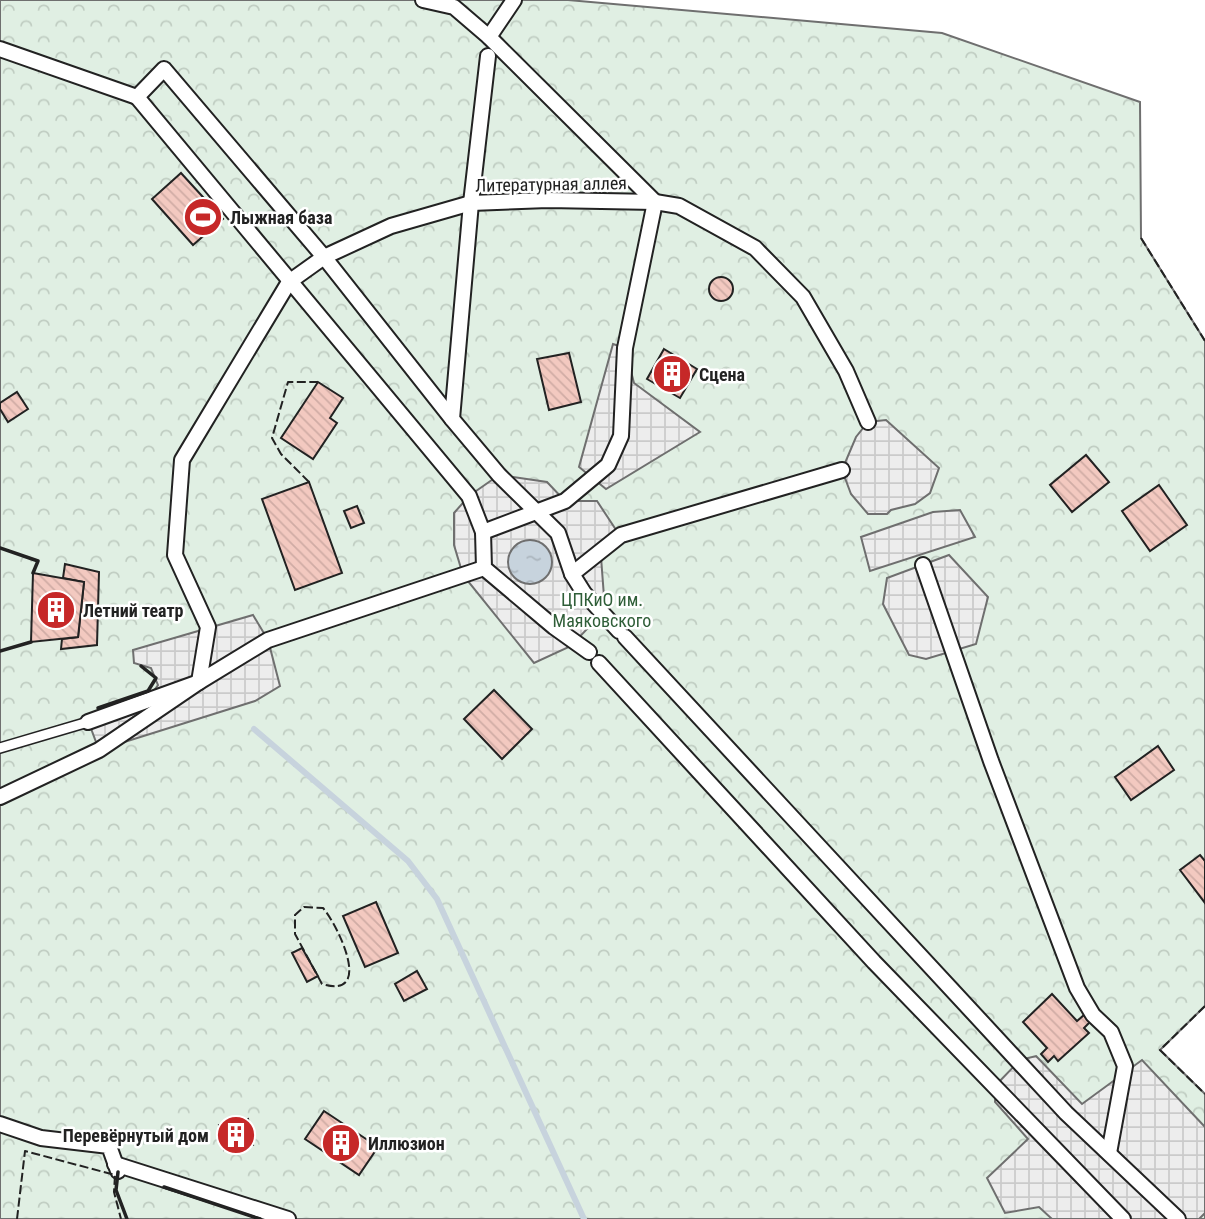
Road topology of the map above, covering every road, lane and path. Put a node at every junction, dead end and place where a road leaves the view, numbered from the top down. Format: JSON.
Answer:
{"nodes":[{"id":1,"x":423,"y":0,"type":"edge"},
{"id":2,"x":514,"y":0,"type":"edge"},
{"id":3,"x":489,"y":37,"type":"junction"},
{"id":4,"x":0,"y":50,"type":"edge"},
{"id":5,"x":488,"y":56,"type":"dead end"},
{"id":6,"x":137,"y":97,"type":"junction"},
{"id":7,"x":471,"y":202,"type":"junction"},
{"id":8,"x":655,"y":202,"type":"junction"},
{"id":9,"x":324,"y":257,"type":"junction"},
{"id":10,"x":289,"y":282,"type":"junction"},
{"id":11,"x":452,"y":419,"type":"junction"},
{"id":12,"x":868,"y":422,"type":"dead end"},
{"id":13,"x":842,"y":470,"type":"dead end"},
{"id":14,"x":536,"y":514,"type":"junction"},
{"id":15,"x":483,"y":532,"type":"junction"},
{"id":16,"x":923,"y":565,"type":"dead end"},
{"id":17,"x":484,"y":568,"type":"junction"},
{"id":18,"x":572,"y":574,"type":"junction"},
{"id":19,"x":199,"y":682,"type":"junction"},
{"id":20,"x":88,"y":722,"type":"joint"},
{"id":21,"x":0,"y":748,"type":"edge"},
{"id":22,"x":0,"y":797,"type":"edge"},
{"id":23,"x":0,"y":1124,"type":"edge"},
{"id":24,"x":1109,"y":1153,"type":"junction"},
{"id":25,"x":288,"y":1219,"type":"edge"},
{"id":26,"x":1123,"y":1219,"type":"edge"},
{"id":27,"x":1178,"y":1219,"type":"edge"}],
"edges":[{"from":1,"to":3,"type":"street"},
{"from":2,"to":3,"type":"street"},
{"from":3,"to":8,"type":"street"},
{"from":4,"to":6,"type":"street"},
{"from":5,"to":7,"type":"street"},
{"from":6,"to":9,"type":"street"},
{"from":6,"to":10,"type":"street"},
{"from":7,"to":8,"type":"street","name":"Литературная аллея"},
{"from":7,"to":9,"type":"street","name":"Литературная аллея"},
{"from":7,"to":11,"type":"street"},
{"from":8,"to":12,"type":"street","name":"Литературная аллея"},
{"from":8,"to":14,"type":"street"},
{"from":9,"to":10,"type":"street","name":"Литературная аллея"},
{"from":9,"to":11,"type":"street"},
{"from":10,"to":15,"type":"street"},
{"from":10,"to":19,"type":"street","name":"Литературная аллея"},
{"from":11,"to":14,"type":"street"},
{"from":13,"to":18,"type":"street"},
{"from":14,"to":15,"type":"street"},
{"from":14,"to":18,"type":"street"},
{"from":15,"to":17,"type":"street"},
{"from":16,"to":24,"type":"street"},
{"from":17,"to":19,"type":"street"},
{"from":17,"to":26,"type":"street"},
{"from":18,"to":24,"type":"street"},
{"from":19,"to":20,"type":"street"},
{"from":19,"to":22,"type":"street"},
{"from":20,"to":21,"type":"lane"},
{"from":23,"to":25,"type":"street"},
{"from":24,"to":27,"type":"street"}]}
